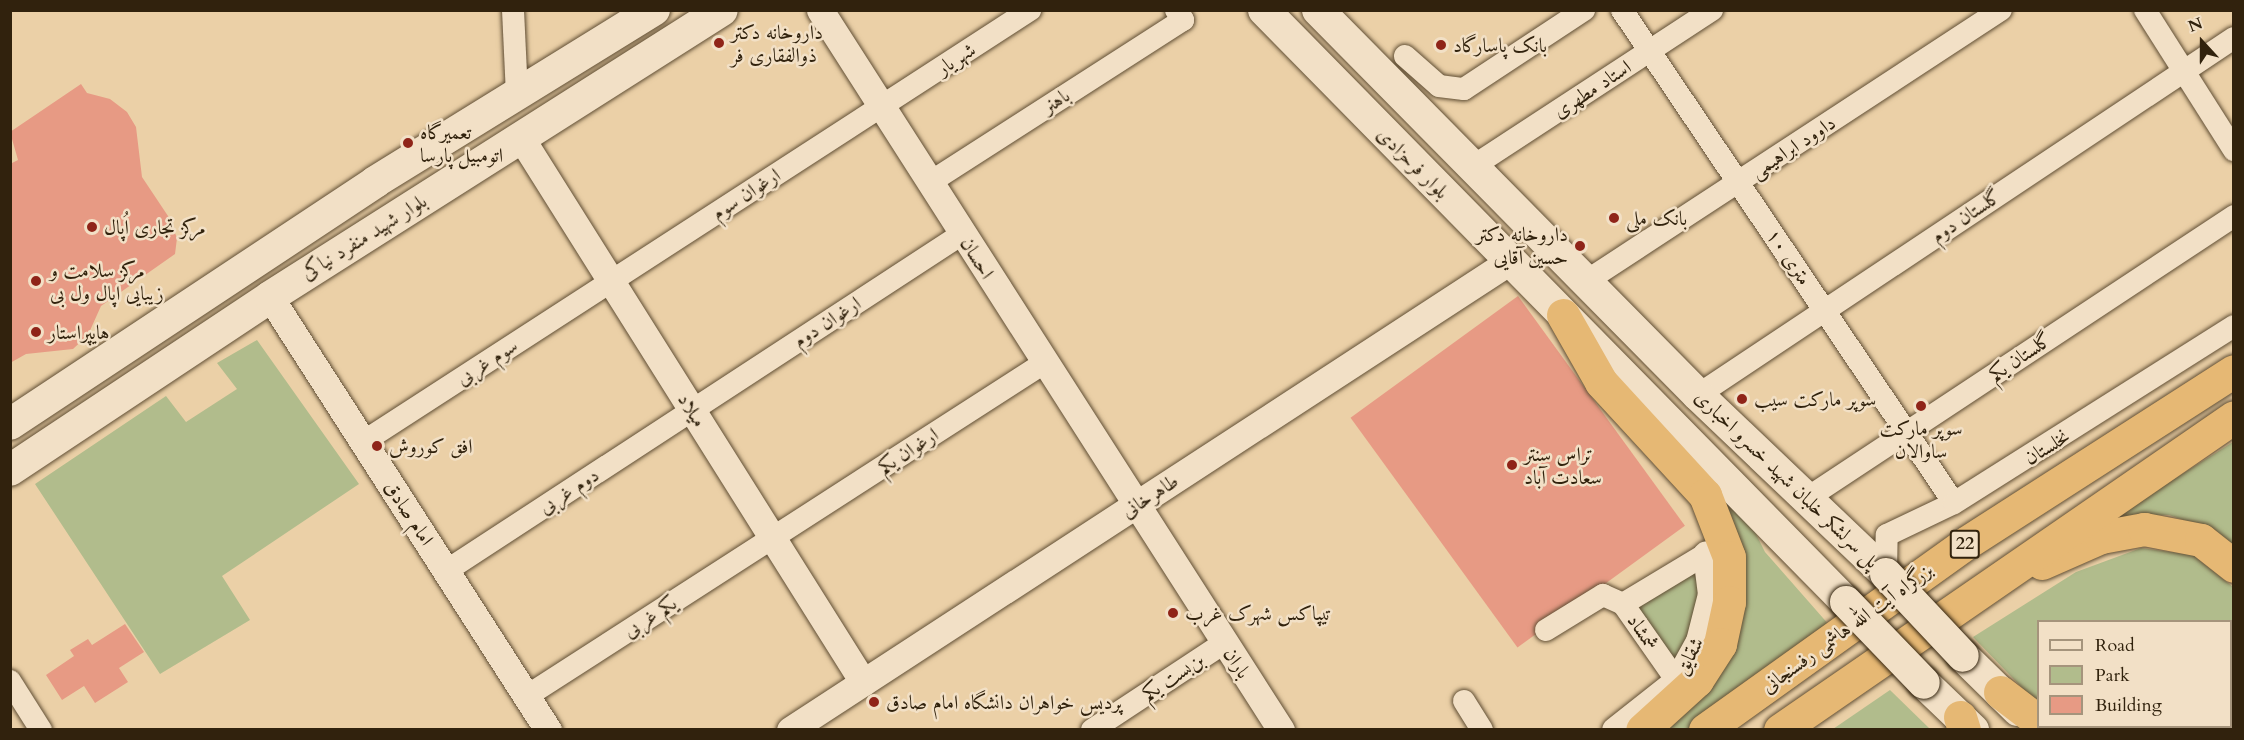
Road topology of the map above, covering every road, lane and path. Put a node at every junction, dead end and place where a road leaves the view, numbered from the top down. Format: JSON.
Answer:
{"nodes":[{"id":1,"x":513,"y":10,"type":"edge"},
{"id":2,"x":654,"y":10,"type":"edge"},
{"id":3,"x":722,"y":10,"type":"edge"},
{"id":4,"x":820,"y":10,"type":"edge"},
{"id":5,"x":1030,"y":10,"type":"edge"},
{"id":6,"x":1264,"y":10,"type":"edge"},
{"id":7,"x":1318,"y":10,"type":"edge"},
{"id":8,"x":1584,"y":10,"type":"edge"},
{"id":9,"x":1622,"y":10,"type":"edge"},
{"id":10,"x":1712,"y":10,"type":"edge"},
{"id":11,"x":2001,"y":10,"type":"edge"},
{"id":12,"x":2145,"y":10,"type":"edge"},
{"id":13,"x":1180,"y":15,"type":"edge"},
{"id":14,"x":2234,"y":38,"type":"edge"},
{"id":15,"x":1650,"y":51,"type":"junction"},
{"id":16,"x":1405,"y":56,"type":"dead end"},
{"id":17,"x":2183,"y":70,"type":"junction"},
{"id":18,"x":517,"y":95,"type":"junction"},
{"id":19,"x":882,"y":107,"type":"junction"},
{"id":20,"x":521,"y":138,"type":"junction"},
{"id":21,"x":2234,"y":150,"type":"edge"},
{"id":22,"x":1472,"y":166,"type":"junction"},
{"id":23,"x":375,"y":182,"type":"junction"},
{"id":24,"x":1739,"y":182,"type":"junction"},
{"id":25,"x":929,"y":183,"type":"junction"},
{"id":26,"x":402,"y":213,"type":"junction"},
{"id":27,"x":2234,"y":216,"type":"edge"},
{"id":28,"x":962,"y":234,"type":"junction"},
{"id":29,"x":1510,"y":261,"type":"junction"},
{"id":30,"x":611,"y":282,"type":"junction"},
{"id":31,"x":1585,"y":282,"type":"junction"},
{"id":32,"x":270,"y":297,"type":"junction"},
{"id":33,"x":1825,"y":310,"type":"junction"},
{"id":34,"x":1563,"y":315,"type":"junction"},
{"id":35,"x":2234,"y":326,"type":"edge"},
{"id":36,"x":1044,"y":363,"type":"junction"},
{"id":37,"x":2234,"y":372,"type":"edge"},
{"id":38,"x":1698,"y":395,"type":"junction"},
{"id":39,"x":692,"y":410,"type":"junction"},
{"id":40,"x":2234,"y":417,"type":"edge"},
{"id":41,"x":10,"y":424,"type":"edge"},
{"id":42,"x":1907,"y":432,"type":"junction"},
{"id":43,"x":363,"y":442,"type":"junction"},
{"id":44,"x":10,"y":470,"type":"edge"},
{"id":45,"x":1806,"y":499,"type":"junction"},
{"id":46,"x":1954,"y":503,"type":"junction"},
{"id":47,"x":1134,"y":506,"type":"junction"},
{"id":48,"x":772,"y":538,"type":"junction"},
{"id":49,"x":1706,"y":554,"type":"joint"},
{"id":50,"x":2234,"y":566,"type":"edge"},
{"id":51,"x":446,"y":571,"type":"junction"},
{"id":52,"x":1886,"y":574,"type":"junction"},
{"id":53,"x":1974,"y":592,"type":"junction"},
{"id":54,"x":1623,"y":604,"type":"junction"},
{"id":55,"x":1546,"y":630,"type":"dead end"},
{"id":56,"x":1224,"y":643,"type":"junction"},
{"id":57,"x":1852,"y":678,"type":"junction"},
{"id":58,"x":10,"y":681,"type":"edge"},
{"id":59,"x":1677,"y":681,"type":"junction"},
{"id":60,"x":863,"y":682,"type":"junction"},
{"id":61,"x":2000,"y":692,"type":"junction"},
{"id":62,"x":527,"y":696,"type":"junction"},
{"id":63,"x":1464,"y":701,"type":"dead end"},
{"id":64,"x":2037,"y":720,"type":"edge"},
{"id":65,"x":1966,"y":725,"type":"edge"},
{"id":66,"x":41,"y":729,"type":"edge"},
{"id":67,"x":548,"y":729,"type":"edge"},
{"id":68,"x":790,"y":729,"type":"edge"},
{"id":69,"x":1092,"y":729,"type":"edge"},
{"id":70,"x":1281,"y":729,"type":"edge"},
{"id":71,"x":1482,"y":729,"type":"edge"},
{"id":72,"x":1615,"y":729,"type":"edge"},
{"id":73,"x":1642,"y":729,"type":"edge"},
{"id":74,"x":1705,"y":729,"type":"edge"},
{"id":75,"x":1780,"y":729,"type":"edge"},
{"id":76,"x":1814,"y":729,"type":"edge"},
{"id":77,"x":2037,"y":729,"type":"edge"}],
"edges":[{"from":1,"to":18,"type":"street"},
{"from":2,"to":18,"type":"main road","name":"بلوار شهید منفرد نیاکی"},
{"from":3,"to":20,"type":"main road","name":"بلوار شهید منفرد نیاکی"},
{"from":4,"to":19,"type":"street","name":"احسان"},
{"from":5,"to":19,"type":"street","name":"شهریار"},
{"from":6,"to":29,"type":"main road","name":"بلوار فرحزادی"},
{"from":7,"to":22,"type":"main road","name":"بلوار فرحزادی"},
{"from":8,"to":16,"type":"street"},
{"from":9,"to":15,"type":"street","name":"۱۰ متری"},
{"from":10,"to":15,"type":"street","name":"استاد مطهری"},
{"from":11,"to":24,"type":"street","name":"داوود ابراهیمی"},
{"from":12,"to":17,"type":"street"},
{"from":13,"to":25,"type":"street","name":"باهنر"},
{"from":14,"to":17,"type":"street","name":"گلستان دوم"},
{"from":15,"to":22,"type":"street","name":"استاد مطهری"},
{"from":15,"to":24,"type":"street","name":"۱۰ متری"},
{"from":17,"to":21,"type":"street"},
{"from":17,"to":33,"type":"street","name":"گلستان دوم"},
{"from":18,"to":23,"type":"main road","name":"بلوار شهید منفرد نیاکی"},
{"from":19,"to":25,"type":"street","name":"احسان"},
{"from":19,"to":30,"type":"street","name":"ارغوان سوم"},
{"from":20,"to":26,"type":"main road","name":"بلوار شهید منفرد نیاکی"},
{"from":20,"to":30,"type":"street","name":"میلاد"},
{"from":22,"to":31,"type":"main road","name":"بلوار فرحزادی"},
{"from":23,"to":26,"type":"main road"},
{"from":23,"to":41,"type":"main road","name":"بلوار شهید منفرد نیاکی"},
{"from":24,"to":31,"type":"street","name":"داوود ابراهیمی"},
{"from":24,"to":33,"type":"street","name":"۱۰ متری"},
{"from":25,"to":28,"type":"street","name":"احسان"},
{"from":26,"to":32,"type":"main road","name":"بلوار شهید منفرد نیاکی"},
{"from":27,"to":42,"type":"street","name":"گلستان یکم"},
{"from":28,"to":36,"type":"street","name":"احسان"},
{"from":28,"to":39,"type":"street","name":"ارغوان دوم"},
{"from":29,"to":34,"type":"main road","name":"بلوار فرحزادی"},
{"from":29,"to":47,"type":"street","name":"طاهرخانی"},
{"from":30,"to":39,"type":"street","name":"میلاد"},
{"from":30,"to":43,"type":"street","name":"سوم غربی"},
{"from":31,"to":38,"type":"main road","name":"پل سرلشکر خلبان شهید خسرو اخباری"},
{"from":32,"to":43,"type":"street","name":"امام صادق"},
{"from":32,"to":44,"type":"main road","name":"بلوار شهید منفرد نیاکی"},
{"from":33,"to":38,"type":"street","name":"گلستان دوم"},
{"from":33,"to":42,"type":"street","name":"۱۰ متری"},
{"from":34,"to":65,"type":"main road","name":"پل سرلشکر خلبان شهید خسرو اخباری","bridge":true},
{"from":34,"to":73,"type":"highway"},
{"from":35,"to":46,"type":"street","name":"نخلستان"},
{"from":36,"to":47,"type":"street","name":"احسان"},
{"from":36,"to":48,"type":"street","name":"ارغوان یکم"},
{"from":37,"to":74,"type":"highway","name":"بزرگراه آیت الله هاشمی رفسنجانی","number":"22"},
{"from":38,"to":45,"type":"main road","name":"پل سرلشکر خلبان شهید خسرو اخباری"},
{"from":39,"to":48,"type":"street","name":"میلاد"},
{"from":39,"to":51,"type":"street","name":"دوم غربی"},
{"from":40,"to":53,"type":"highway","number":"22"},
{"from":42,"to":45,"type":"street","name":"گلستان یکم"},
{"from":42,"to":46,"type":"street","name":"۱۰ متری"},
{"from":43,"to":51,"type":"street","name":"امام صادق"},
{"from":45,"to":52,"type":"main road","name":"پل سرلشکر خلبان شهید خسرو اخباری"},
{"from":46,"to":52,"type":"street","name":"نخلستان"},
{"from":47,"to":56,"type":"street","name":"باران"},
{"from":47,"to":60,"type":"street","name":"طاهرخانی"},
{"from":48,"to":60,"type":"street","name":"میلاد"},
{"from":48,"to":62,"type":"street","name":"یکم غربی"},
{"from":49,"to":54,"type":"street","name":"شمشاد"},
{"from":49,"to":59,"type":"street","name":"شقایق"},
{"from":50,"to":53,"type":"highway"},
{"from":51,"to":62,"type":"street","name":"امام صادق"},
{"from":52,"to":61,"type":"main road","name":"پل سرلشکر خلبان شهید خسرو اخباری","bridge":true},
{"from":53,"to":57,"type":"highway","number":"22"},
{"from":54,"to":55,"type":"street"},
{"from":54,"to":59,"type":"street","name":"شمشاد"},
{"from":56,"to":69,"type":"street","name":"بن‌بست یکم"},
{"from":56,"to":70,"type":"street","name":"باران"},
{"from":57,"to":75,"type":"highway","number":"22"},
{"from":57,"to":76,"type":"highway"},
{"from":58,"to":66,"type":"street"},
{"from":59,"to":72,"type":"street","name":"شقایق"},
{"from":60,"to":68,"type":"street","name":"طاهرخانی"},
{"from":61,"to":64,"type":"highway"},
{"from":61,"to":77,"type":"main road","name":"پل سرلشکر خلبان شهید خسرو اخباری"},
{"from":62,"to":67,"type":"street","name":"امام صادق"},
{"from":63,"to":71,"type":"street"}]}
